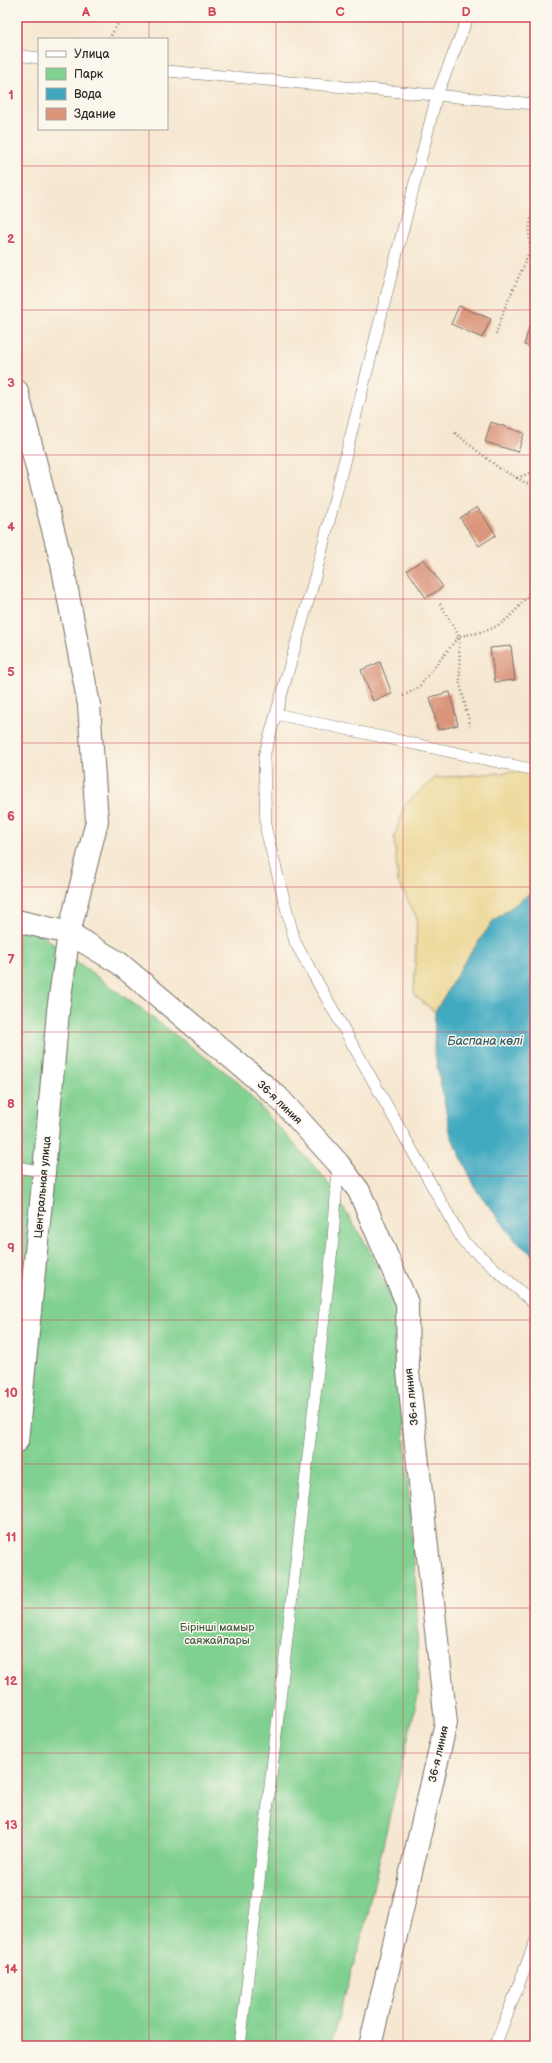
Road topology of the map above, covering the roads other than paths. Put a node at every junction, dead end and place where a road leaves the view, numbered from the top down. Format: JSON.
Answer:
{"nodes":[{"id":1,"x":468,"y":17,"type":"edge"},
{"id":2,"x":17,"y":55,"type":"edge"},
{"id":3,"x":38,"y":58,"type":"edge"},
{"id":4,"x":168,"y":72,"type":"edge"},
{"id":5,"x":437,"y":95,"type":"junction"},
{"id":6,"x":535,"y":104,"type":"edge"},
{"id":7,"x":17,"y":391,"type":"edge"},
{"id":8,"x":276,"y":714,"type":"junction"},
{"id":9,"x":535,"y":770,"type":"edge"},
{"id":10,"x":17,"y":921,"type":"edge"},
{"id":11,"x":69,"y":933,"type":"junction"},
{"id":12,"x":338,"y":1162,"type":"junction"},
{"id":13,"x":17,"y":1167,"type":"edge"},
{"id":14,"x":44,"y":1172,"type":"junction"},
{"id":15,"x":535,"y":1304,"type":"edge"},
{"id":16,"x":21,"y":1372,"type":"edge"},
{"id":17,"x":17,"y":1441,"type":"edge"},
{"id":18,"x":535,"y":1942,"type":"edge"},
{"id":19,"x":240,"y":2046,"type":"edge"},
{"id":20,"x":370,"y":2046,"type":"edge"},
{"id":21,"x":495,"y":2046,"type":"edge"}],
"edges":[{"from":1,"to":5,"type":"lane"},
{"from":2,"to":3,"type":"lane"},
{"from":4,"to":5,"type":"lane"},
{"from":5,"to":6,"type":"lane"},
{"from":5,"to":8,"type":"lane"},
{"from":7,"to":11,"type":"street","name":"Центральная улица"},
{"from":8,"to":9,"type":"lane"},
{"from":8,"to":15,"type":"lane"},
{"from":10,"to":11,"type":"street","name":"36-я линия"},
{"from":11,"to":12,"type":"street","name":"36-я линия"},
{"from":11,"to":14,"type":"street","name":"Центральная улица"},
{"from":12,"to":19,"type":"lane"},
{"from":12,"to":20,"type":"street","name":"36-я линия"},
{"from":13,"to":14,"type":"lane"},
{"from":14,"to":16,"type":"street","name":"Центральная улица"},
{"from":16,"to":17,"type":"street","name":"Центральная улица"},
{"from":18,"to":21,"type":"lane"}]}
